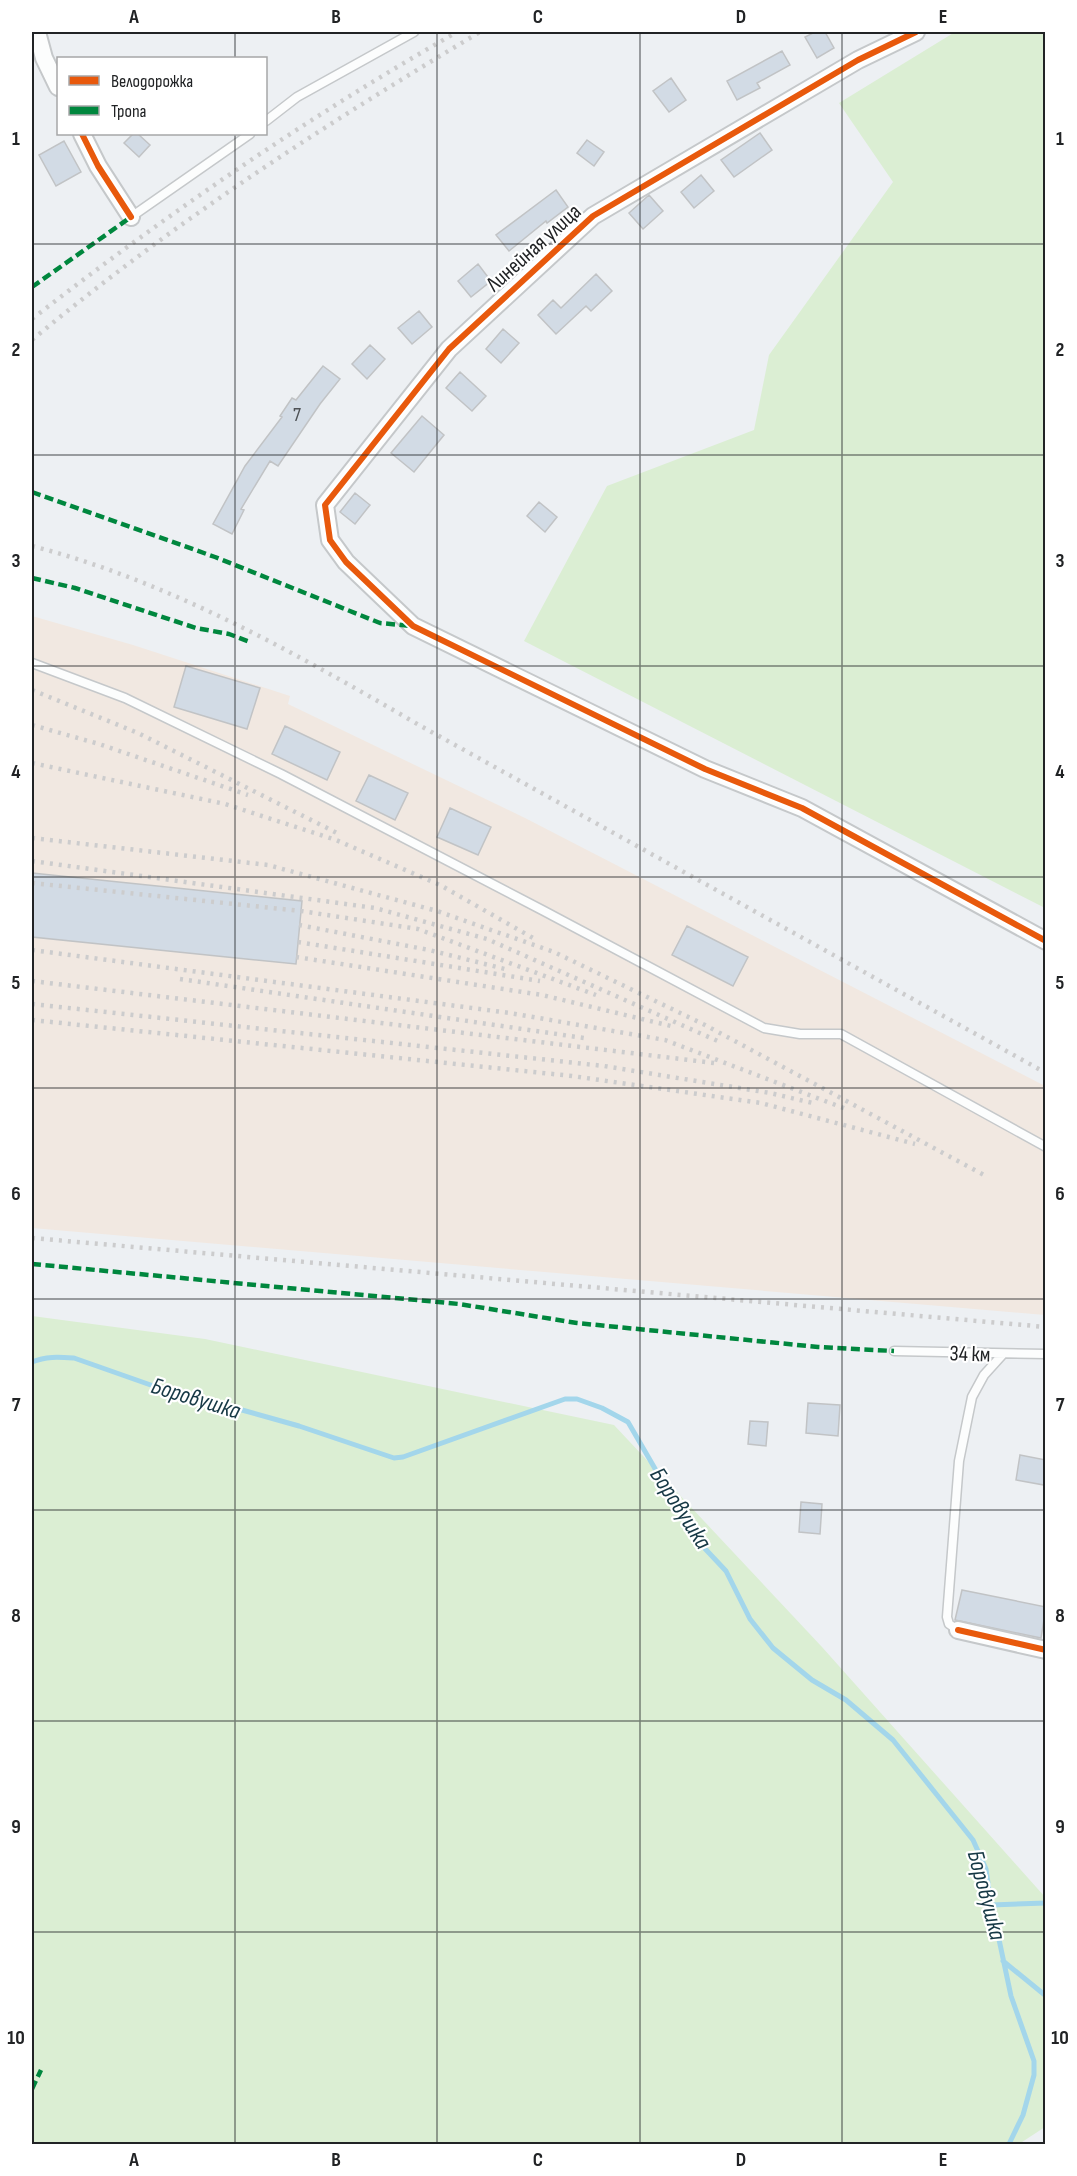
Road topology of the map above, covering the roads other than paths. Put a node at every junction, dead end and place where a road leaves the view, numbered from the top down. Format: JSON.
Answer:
{"nodes":[{"id":1,"x":37,"y":32,"type":"edge"},
{"id":2,"x":414,"y":32,"type":"edge"},
{"id":3,"x":916,"y":32,"type":"edge"},
{"id":4,"x":57,"y":85,"type":"edge"},
{"id":5,"x":267,"y":120,"type":"edge"},
{"id":6,"x":82,"y":135,"type":"edge"},
{"id":7,"x":249,"y":135,"type":"edge"},
{"id":8,"x":131,"y":217,"type":"joint"},
{"id":9,"x":32,"y":663,"type":"edge"},
{"id":10,"x":1046,"y":941,"type":"edge"},
{"id":11,"x":1046,"y":1147,"type":"edge"},
{"id":12,"x":894,"y":1351,"type":"dead end"},
{"id":13,"x":1003,"y":1354,"type":"junction"},
{"id":14,"x":1046,"y":1354,"type":"edge"},
{"id":15,"x":958,"y":1630,"type":"joint"},
{"id":16,"x":1046,"y":1650,"type":"edge"}],
"edges":[{"from":1,"to":4,"type":"street"},
{"from":2,"to":5,"type":"lane"},
{"from":3,"to":10,"type":"street","name":"Линейная улица"},
{"from":6,"to":8,"type":"street"},
{"from":7,"to":8,"type":"lane"},
{"from":9,"to":11,"type":"lane"},
{"from":12,"to":13,"type":"lane","name":"34 км"},
{"from":13,"to":14,"type":"lane","name":"34 км"},
{"from":13,"to":15,"type":"lane"},
{"from":15,"to":16,"type":"street"}]}
